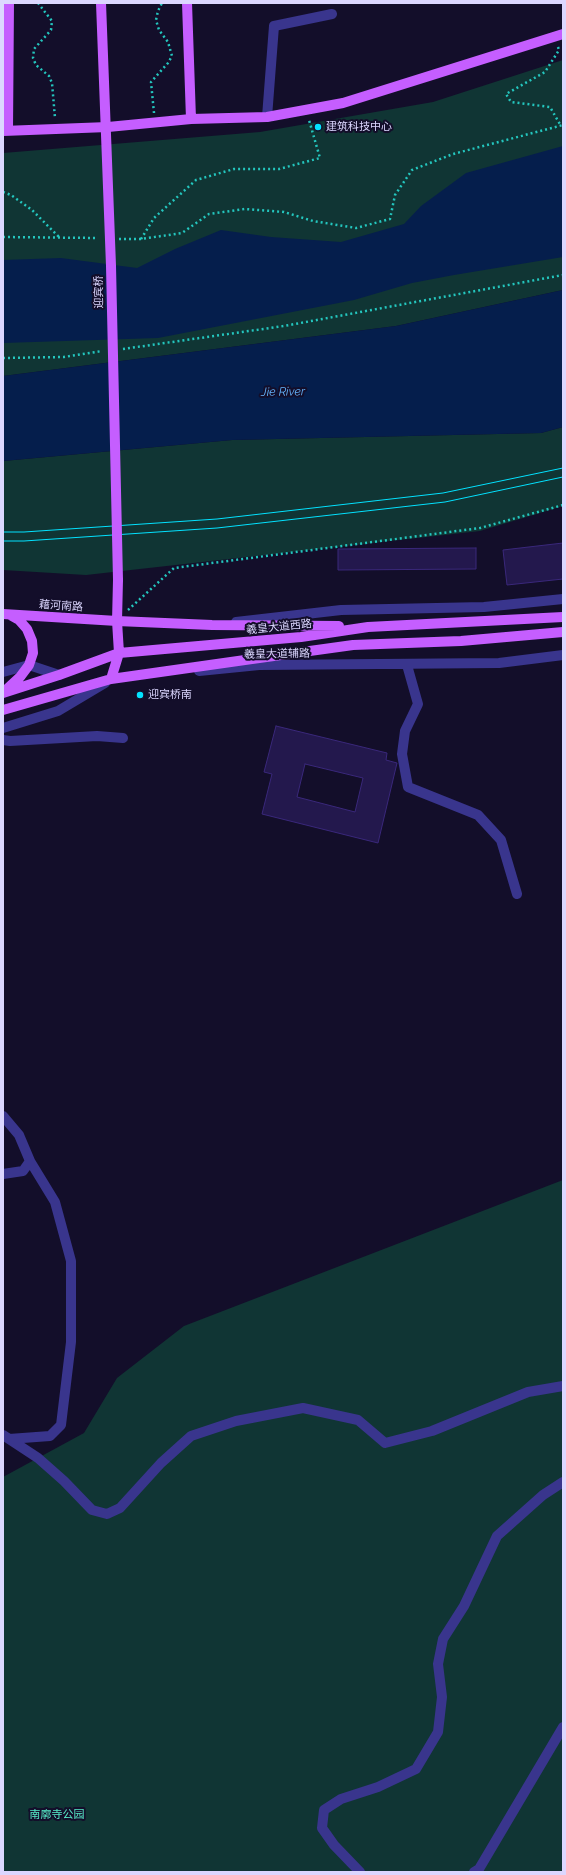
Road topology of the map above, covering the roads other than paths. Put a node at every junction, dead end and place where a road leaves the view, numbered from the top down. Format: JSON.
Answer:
{"nodes":[{"id":1,"x":9,"y":3,"type":"edge"},
{"id":2,"x":101,"y":3,"type":"edge"},
{"id":3,"x":186,"y":3,"type":"edge"},
{"id":4,"x":332,"y":14,"type":"dead end"},
{"id":5,"x":559,"y":36,"type":"edge"},
{"id":6,"x":268,"y":117,"type":"junction"},
{"id":7,"x":191,"y":119,"type":"junction"},
{"id":8,"x":5,"y":130,"type":"edge"},
{"id":9,"x":563,"y":599,"type":"edge"},
{"id":10,"x":6,"y":614,"type":"edge"},
{"id":11,"x":563,"y":617,"type":"edge"},
{"id":12,"x":117,"y":621,"type":"junction"},
{"id":13,"x":212,"y":625,"type":"junction"},
{"id":14,"x":368,"y":627,"type":"junction"},
{"id":15,"x":563,"y":632,"type":"edge"},
{"id":16,"x":120,"y":653,"type":"junction"},
{"id":17,"x":563,"y":655,"type":"edge"},
{"id":18,"x":30,"y":665,"type":"junction"},
{"id":19,"x":407,"y":665,"type":"junction"},
{"id":20,"x":3,"y":672,"type":"edge"},
{"id":21,"x":59,"y":675,"type":"junction"},
{"id":22,"x":111,"y":679,"type":"junction"},
{"id":23,"x":3,"y":693,"type":"edge"},
{"id":24,"x":3,"y":710,"type":"edge"},
{"id":25,"x":3,"y":728,"type":"edge"},
{"id":26,"x":123,"y":738,"type":"dead end"},
{"id":27,"x":3,"y":740,"type":"edge"},
{"id":28,"x":517,"y":894,"type":"dead end"},
{"id":29,"x":3,"y":1116,"type":"edge"},
{"id":30,"x":30,"y":1161,"type":"junction"},
{"id":31,"x":3,"y":1174,"type":"edge"},
{"id":32,"x":563,"y":1386,"type":"edge"},
{"id":33,"x":6,"y":1437,"type":"edge"},
{"id":34,"x":563,"y":1482,"type":"edge"},
{"id":35,"x":563,"y":1727,"type":"edge"},
{"id":36,"x":360,"y":1872,"type":"edge"},
{"id":37,"x":474,"y":1872,"type":"edge"}],
"edges":[{"from":1,"to":8,"type":"main road"},
{"from":2,"to":12,"type":"main road","name":"迎宾桥","bridge":true},
{"from":3,"to":7,"type":"main road"},
{"from":4,"to":6,"type":"street"},
{"from":5,"to":6,"type":"main road"},
{"from":6,"to":7,"type":"main road"},
{"from":7,"to":8,"type":"main road"},
{"from":9,"to":13,"type":"street"},
{"from":10,"to":12,"type":"main road","name":"藉河南路"},
{"from":10,"to":18,"type":"main road"},
{"from":11,"to":14,"type":"main road","name":"羲皇大道西路"},
{"from":12,"to":13,"type":"main road","name":"藉河南路"},
{"from":12,"to":16,"type":"main road","name":"迎宾桥"},
{"from":13,"to":14,"type":"main road","name":"藉河南路"},
{"from":14,"to":16,"type":"main road","name":"羲皇大道西路"},
{"from":15,"to":22,"type":"main road"},
{"from":16,"to":21,"type":"main road","name":"羲皇大道西路"},
{"from":16,"to":22,"type":"main road"},
{"from":17,"to":19,"type":"street","name":"羲皇大道辅路"},
{"from":18,"to":20,"type":"street"},
{"from":18,"to":21,"type":"street"},
{"from":18,"to":23,"type":"main road"},
{"from":19,"to":22,"type":"street","name":"羲皇大道辅路"},
{"from":19,"to":28,"type":"street"},
{"from":21,"to":23,"type":"main road","name":"羲皇大道西路"},
{"from":22,"to":24,"type":"main road"},
{"from":22,"to":25,"type":"street","name":"羲皇大道辅路"},
{"from":26,"to":27,"type":"street"},
{"from":29,"to":30,"type":"street"},
{"from":30,"to":31,"type":"street"},
{"from":30,"to":33,"type":"street"},
{"from":32,"to":33,"type":"street"},
{"from":34,"to":36,"type":"street"},
{"from":35,"to":37,"type":"street"}]}
